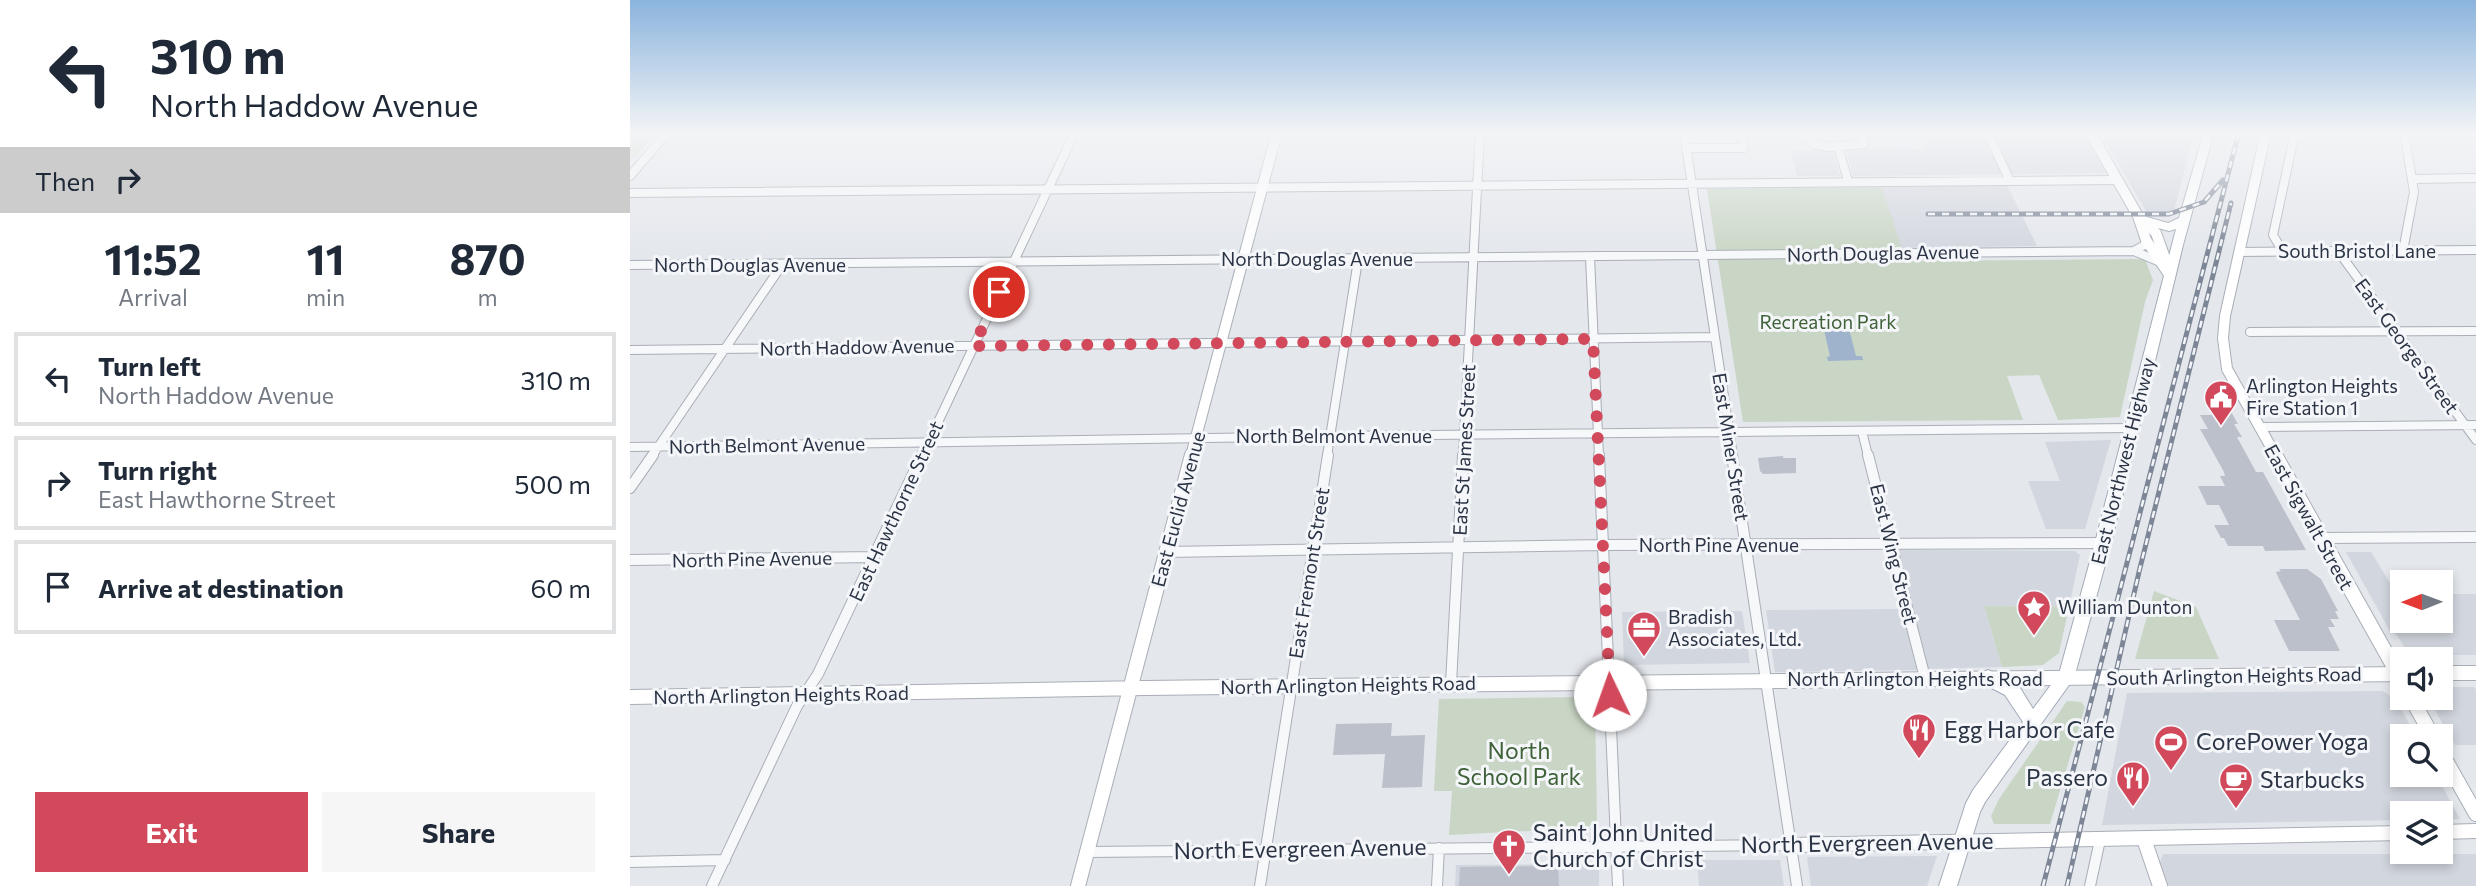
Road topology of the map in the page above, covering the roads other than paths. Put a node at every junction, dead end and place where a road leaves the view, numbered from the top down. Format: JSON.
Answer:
{"nodes":[{"id":1,"x":1056,"y":173,"type":"edge"},
{"id":2,"x":1266,"y":173,"type":"edge"},
{"id":3,"x":1478,"y":173,"type":"edge"},
{"id":4,"x":1690,"y":173,"type":"edge"},
{"id":5,"x":1846,"y":173,"type":"edge"},
{"id":6,"x":2006,"y":173,"type":"edge"},
{"id":7,"x":2114,"y":173,"type":"edge"},
{"id":8,"x":2197,"y":173,"type":"edge"},
{"id":9,"x":2257,"y":173,"type":"edge"},
{"id":10,"x":2286,"y":173,"type":"edge"},
{"id":11,"x":2414,"y":173,"type":"edge"},
{"id":12,"x":2415,"y":178,"type":"junction"},
{"id":13,"x":2476,"y":178,"type":"edge"},
{"id":14,"x":2009,"y":179,"type":"junction"},
{"id":15,"x":2118,"y":180,"type":"junction"},
{"id":16,"x":1848,"y":181,"type":"junction"},
{"id":17,"x":1692,"y":183,"type":"junction"},
{"id":18,"x":1477,"y":184,"type":"junction"},
{"id":19,"x":1262,"y":187,"type":"junction"},
{"id":20,"x":1048,"y":190,"type":"junction"},
{"id":21,"x":630,"y":193,"type":"edge"},
{"id":22,"x":2143,"y":219,"type":"junction"},
{"id":23,"x":2183,"y":221,"type":"junction"},
{"id":24,"x":2148,"y":243,"type":"junction"},
{"id":25,"x":2476,"y":250,"type":"edge"},
{"id":26,"x":2134,"y":251,"type":"junction"},
{"id":27,"x":2338,"y":251,"type":"junction"},
{"id":28,"x":2403,"y":251,"type":"junction"},
{"id":29,"x":2239,"y":252,"type":"junction"},
{"id":30,"x":2283,"y":252,"type":"junction"},
{"id":31,"x":1702,"y":255,"type":"junction"},
{"id":32,"x":1590,"y":257,"type":"junction"},
{"id":33,"x":1474,"y":258,"type":"junction"},
{"id":34,"x":1243,"y":260,"type":"junction"},
{"id":35,"x":1358,"y":260,"type":"junction"},
{"id":36,"x":2161,"y":262,"type":"junction"},
{"id":37,"x":1013,"y":263,"type":"junction"},
{"id":38,"x":630,"y":265,"type":"edge"},
{"id":39,"x":782,"y":265,"type":"junction"},
{"id":40,"x":2170,"y":276,"type":"junction"},
{"id":41,"x":2476,"y":331,"type":"edge"},
{"id":42,"x":2250,"y":332,"type":"dead end"},
{"id":43,"x":2397,"y":332,"type":"junction"},
{"id":44,"x":1715,"y":337,"type":"junction"},
{"id":45,"x":1593,"y":339,"type":"junction"},
{"id":46,"x":1345,"y":340,"type":"junction"},
{"id":47,"x":1469,"y":340,"type":"junction"},
{"id":48,"x":1222,"y":342,"type":"junction"},
{"id":49,"x":974,"y":346,"type":"junction"},
{"id":50,"x":725,"y":349,"type":"junction"},
{"id":51,"x":630,"y":350,"type":"edge"},
{"id":52,"x":2465,"y":425,"type":"junction"},
{"id":53,"x":2476,"y":425,"type":"edge"},
{"id":54,"x":2259,"y":427,"type":"junction"},
{"id":55,"x":2132,"y":428,"type":"junction"},
{"id":56,"x":1862,"y":431,"type":"junction"},
{"id":57,"x":1729,"y":432,"type":"junction"},
{"id":58,"x":1598,"y":434,"type":"junction"},
{"id":59,"x":1330,"y":436,"type":"junction"},
{"id":60,"x":1464,"y":436,"type":"junction"},
{"id":61,"x":1197,"y":438,"type":"junction"},
{"id":62,"x":2476,"y":440,"type":"edge"},
{"id":63,"x":928,"y":444,"type":"junction"},
{"id":64,"x":630,"y":447,"type":"edge"},
{"id":65,"x":659,"y":447,"type":"junction"},
{"id":66,"x":630,"y":488,"type":"edge"},
{"id":67,"x":2476,"y":537,"type":"edge"},
{"id":68,"x":2321,"y":538,"type":"junction"},
{"id":69,"x":2103,"y":543,"type":"junction"},
{"id":70,"x":1892,"y":544,"type":"junction"},
{"id":71,"x":1603,"y":545,"type":"junction"},
{"id":72,"x":1746,"y":545,"type":"junction"},
{"id":73,"x":1458,"y":549,"type":"junction"},
{"id":74,"x":1312,"y":550,"type":"junction"},
{"id":75,"x":1167,"y":552,"type":"junction"},
{"id":76,"x":874,"y":557,"type":"junction"},
{"id":77,"x":630,"y":561,"type":"edge"},
{"id":78,"x":2390,"y":658,"type":"edge"},
{"id":79,"x":2453,"y":673,"type":"edge"},
{"id":80,"x":2476,"y":673,"type":"edge"},
{"id":81,"x":2390,"y":677,"type":"edge"},
{"id":82,"x":1925,"y":678,"type":"junction"},
{"id":83,"x":1988,"y":678,"type":"junction"},
{"id":84,"x":2066,"y":678,"type":"junction"},
{"id":85,"x":1766,"y":680,"type":"junction"},
{"id":86,"x":1609,"y":682,"type":"junction"},
{"id":87,"x":1451,"y":684,"type":"junction"},
{"id":88,"x":1291,"y":686,"type":"junction"},
{"id":89,"x":1131,"y":688,"type":"junction"},
{"id":90,"x":803,"y":694,"type":"junction"},
{"id":91,"x":630,"y":697,"type":"edge"},
{"id":92,"x":2033,"y":723,"type":"junction"},
{"id":93,"x":2453,"y":773,"type":"edge"},
{"id":94,"x":2476,"y":814,"type":"edge"},
{"id":95,"x":2476,"y":831,"type":"edge"},
{"id":96,"x":2453,"y":832,"type":"edge"},
{"id":97,"x":2390,"y":833,"type":"edge"},
{"id":98,"x":2144,"y":839,"type":"junction"},
{"id":99,"x":2100,"y":840,"type":"junction"},
{"id":100,"x":1962,"y":842,"type":"junction"},
{"id":101,"x":1616,"y":844,"type":"junction"},
{"id":102,"x":1791,"y":845,"type":"junction"},
{"id":103,"x":1439,"y":848,"type":"junction"},
{"id":104,"x":1266,"y":849,"type":"junction"},
{"id":105,"x":1087,"y":852,"type":"junction"},
{"id":106,"x":724,"y":860,"type":"junction"},
{"id":107,"x":630,"y":862,"type":"edge"},
{"id":108,"x":712,"y":886,"type":"edge"},
{"id":109,"x":1077,"y":886,"type":"edge"},
{"id":110,"x":1260,"y":886,"type":"edge"},
{"id":111,"x":1437,"y":886,"type":"edge"},
{"id":112,"x":1618,"y":886,"type":"edge"},
{"id":113,"x":1797,"y":886,"type":"edge"},
{"id":114,"x":1948,"y":886,"type":"edge"},
{"id":115,"x":2090,"y":886,"type":"edge"},
{"id":116,"x":2160,"y":886,"type":"edge"}],
"edges":[{"from":1,"to":20,"type":"street","name":"East Hawthorne Street"},
{"from":2,"to":19,"type":"street","name":"East Euclid Avenue"},
{"from":3,"to":18,"type":"street","name":"East St James Street"},
{"from":4,"to":17,"type":"street","name":"East Miner Street"},
{"from":5,"to":16,"type":"street"},
{"from":6,"to":14,"type":"street"},
{"from":7,"to":15,"type":"street"},
{"from":8,"to":23,"type":"main road","name":"East Northwest Highway"},
{"from":9,"to":29,"type":"street","name":"East Sigwalt Street"},
{"from":10,"to":30,"type":"street"},
{"from":11,"to":12,"type":"street"},
{"from":12,"to":13,"type":"street"},
{"from":12,"to":28,"type":"street"},
{"from":14,"to":15,"type":"street"},
{"from":14,"to":16,"type":"street"},
{"from":15,"to":22,"type":"street"},
{"from":16,"to":17,"type":"street"},
{"from":17,"to":18,"type":"street"},
{"from":17,"to":31,"type":"street","name":"East Miner Street"},
{"from":18,"to":19,"type":"street"},
{"from":18,"to":33,"type":"street","name":"East St James Street"},
{"from":19,"to":20,"type":"street"},
{"from":19,"to":34,"type":"street","name":"East Euclid Avenue"},
{"from":20,"to":21,"type":"street"},
{"from":20,"to":37,"type":"street","name":"East Hawthorne Street"},
{"from":22,"to":23,"type":"main road"},
{"from":22,"to":24,"type":"street"},
{"from":22,"to":40,"type":"street"},
{"from":23,"to":40,"type":"main road","name":"East Northwest Highway"},
{"from":24,"to":26,"type":"street"},
{"from":24,"to":36,"type":"street"},
{"from":25,"to":28,"type":"street","name":"South Bristol Lane"},
{"from":26,"to":31,"type":"street","name":"North Douglas Avenue"},
{"from":26,"to":36,"type":"street"},
{"from":27,"to":28,"type":"street","name":"South Bristol Lane"},
{"from":27,"to":30,"type":"street","name":"South Bristol Lane"},
{"from":27,"to":43,"type":"street","name":"East George Street"},
{"from":29,"to":30,"type":"street","name":"South Bristol Lane"},
{"from":29,"to":54,"type":"street","name":"East Sigwalt Street"},
{"from":31,"to":32,"type":"street","name":"North Douglas Avenue"},
{"from":31,"to":44,"type":"street","name":"East Miner Street"},
{"from":32,"to":33,"type":"street","name":"North Douglas Avenue"},
{"from":32,"to":45,"type":"street"},
{"from":33,"to":35,"type":"street","name":"North Douglas Avenue"},
{"from":33,"to":47,"type":"street","name":"East St James Street"},
{"from":34,"to":35,"type":"street","name":"North Douglas Avenue"},
{"from":34,"to":37,"type":"street","name":"North Douglas Avenue"},
{"from":34,"to":48,"type":"street","name":"East Euclid Avenue"},
{"from":35,"to":46,"type":"street","name":"East Fremont Street"},
{"from":36,"to":40,"type":"street"},
{"from":37,"to":39,"type":"street","name":"North Douglas Avenue"},
{"from":37,"to":49,"type":"street","name":"East Hawthorne Street"},
{"from":38,"to":39,"type":"street","name":"North Douglas Avenue"},
{"from":39,"to":50,"type":"street"},
{"from":40,"to":55,"type":"main road","name":"East Northwest Highway"},
{"from":41,"to":43,"type":"street"},
{"from":42,"to":43,"type":"street"},
{"from":43,"to":52,"type":"street","name":"East George Street"},
{"from":44,"to":45,"type":"street","name":"North Haddow Avenue"},
{"from":44,"to":57,"type":"street","name":"East Miner Street"},
{"from":45,"to":47,"type":"street","name":"North Haddow Avenue"},
{"from":45,"to":58,"type":"street"},
{"from":46,"to":47,"type":"street","name":"North Haddow Avenue"},
{"from":46,"to":48,"type":"street","name":"North Haddow Avenue"},
{"from":46,"to":59,"type":"street","name":"East Fremont Street"},
{"from":47,"to":60,"type":"street","name":"East St James Street"},
{"from":48,"to":49,"type":"street","name":"North Haddow Avenue"},
{"from":48,"to":61,"type":"street","name":"East Euclid Avenue"},
{"from":49,"to":50,"type":"street","name":"North Haddow Avenue"},
{"from":49,"to":63,"type":"street","name":"East Hawthorne Street"},
{"from":50,"to":51,"type":"street","name":"North Haddow Avenue"},
{"from":50,"to":65,"type":"street"},
{"from":52,"to":53,"type":"street"},
{"from":52,"to":54,"type":"street"},
{"from":52,"to":62,"type":"street","name":"East George Street"},
{"from":54,"to":68,"type":"street","name":"East Sigwalt Street"},
{"from":55,"to":56,"type":"street","name":"North Belmont Avenue"},
{"from":55,"to":69,"type":"main road","name":"East Northwest Highway"},
{"from":56,"to":57,"type":"street","name":"North Belmont Avenue"},
{"from":56,"to":70,"type":"street","name":"East Wing Street"},
{"from":57,"to":58,"type":"street","name":"North Belmont Avenue"},
{"from":57,"to":72,"type":"street","name":"East Miner Street"},
{"from":58,"to":60,"type":"street","name":"North Belmont Avenue"},
{"from":58,"to":71,"type":"street"},
{"from":59,"to":60,"type":"street","name":"North Belmont Avenue"},
{"from":59,"to":61,"type":"street","name":"North Belmont Avenue"},
{"from":59,"to":74,"type":"street","name":"East Fremont Street"},
{"from":60,"to":73,"type":"street","name":"East St James Street"},
{"from":61,"to":63,"type":"street","name":"North Belmont Avenue"},
{"from":61,"to":75,"type":"street","name":"East Euclid Avenue"},
{"from":63,"to":65,"type":"street","name":"North Belmont Avenue"},
{"from":63,"to":76,"type":"street","name":"East Hawthorne Street"},
{"from":64,"to":65,"type":"street","name":"North Belmont Avenue"},
{"from":65,"to":66,"type":"street"},
{"from":67,"to":68,"type":"street"},
{"from":68,"to":78,"type":"street","name":"East Sigwalt Street"},
{"from":69,"to":70,"type":"street","name":"North Pine Avenue"},
{"from":69,"to":84,"type":"main road","name":"East Northwest Highway"},
{"from":70,"to":72,"type":"street","name":"North Pine Avenue"},
{"from":70,"to":82,"type":"street","name":"East Wing Street"},
{"from":71,"to":72,"type":"street","name":"North Pine Avenue"},
{"from":71,"to":73,"type":"street","name":"North Pine Avenue"},
{"from":71,"to":86,"type":"street"},
{"from":72,"to":85,"type":"street","name":"East Miner Street"},
{"from":73,"to":74,"type":"street","name":"North Pine Avenue"},
{"from":73,"to":87,"type":"street","name":"East St James Street"},
{"from":74,"to":75,"type":"street","name":"North Pine Avenue"},
{"from":74,"to":88,"type":"street","name":"East Fremont Street"},
{"from":75,"to":89,"type":"street","name":"East Euclid Avenue"},
{"from":76,"to":77,"type":"street","name":"North Pine Avenue"},
{"from":76,"to":90,"type":"street","name":"East Hawthorne Street"},
{"from":79,"to":80,"type":"main road"},
{"from":81,"to":84,"type":"street","name":"South Arlington Heights Road"},
{"from":82,"to":83,"type":"street","name":"North Arlington Heights Road"},
{"from":82,"to":85,"type":"street","name":"North Arlington Heights Road"},
{"from":83,"to":84,"type":"street","name":"North Arlington Heights Road"},
{"from":83,"to":92,"type":"main road"},
{"from":84,"to":92,"type":"main road","name":"East Northwest Highway"},
{"from":85,"to":86,"type":"street","name":"North Arlington Heights Road"},
{"from":85,"to":102,"type":"street","name":"East Miner Street"},
{"from":86,"to":87,"type":"street","name":"North Arlington Heights Road"},
{"from":86,"to":101,"type":"street"},
{"from":87,"to":88,"type":"street","name":"North Arlington Heights Road"},
{"from":88,"to":89,"type":"street","name":"North Arlington Heights Road"},
{"from":88,"to":104,"type":"street","name":"East Fremont Street"},
{"from":89,"to":90,"type":"street","name":"North Arlington Heights Road"},
{"from":89,"to":105,"type":"street","name":"East Euclid Avenue"},
{"from":90,"to":91,"type":"street","name":"North Arlington Heights Road"},
{"from":90,"to":106,"type":"street","name":"East Hawthorne Street"},
{"from":92,"to":100,"type":"main road","name":"East Northwest Highway"},
{"from":93,"to":94,"type":"street"},
{"from":95,"to":96,"type":"street"},
{"from":97,"to":98,"type":"street","name":"North Evergreen Avenue"},
{"from":98,"to":99,"type":"street","name":"North Evergreen Avenue"},
{"from":98,"to":116,"type":"street"},
{"from":99,"to":100,"type":"street","name":"North Evergreen Avenue"},
{"from":99,"to":115,"type":"street"},
{"from":100,"to":102,"type":"street","name":"North Evergreen Avenue"},
{"from":100,"to":114,"type":"main road","name":"East Northwest Highway"},
{"from":101,"to":102,"type":"street","name":"North Evergreen Avenue"},
{"from":101,"to":103,"type":"street","name":"North Evergreen Avenue"},
{"from":101,"to":112,"type":"street"},
{"from":102,"to":113,"type":"street","name":"East Miner Street"},
{"from":103,"to":104,"type":"street","name":"North Evergreen Avenue"},
{"from":103,"to":111,"type":"street"},
{"from":104,"to":105,"type":"street","name":"North Evergreen Avenue"},
{"from":104,"to":110,"type":"street","name":"East Fremont Street"},
{"from":105,"to":109,"type":"street","name":"East Euclid Avenue"},
{"from":106,"to":107,"type":"street"},
{"from":106,"to":108,"type":"street","name":"East Hawthorne Street"}]}
